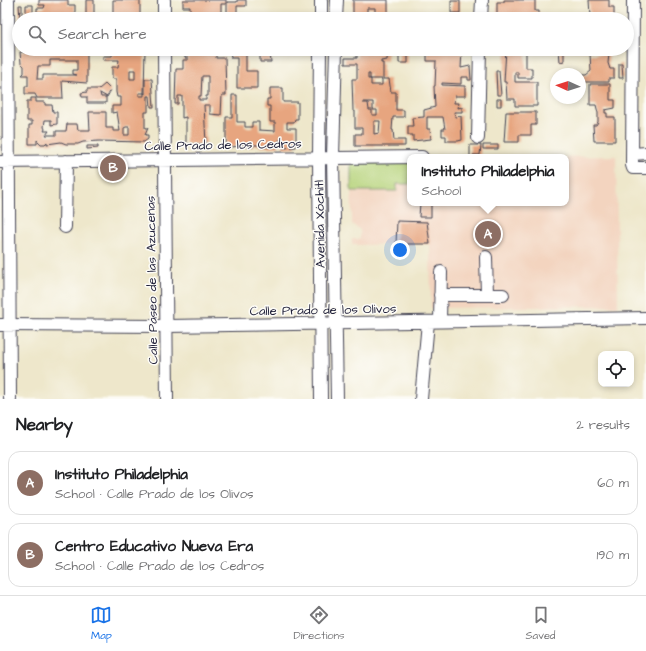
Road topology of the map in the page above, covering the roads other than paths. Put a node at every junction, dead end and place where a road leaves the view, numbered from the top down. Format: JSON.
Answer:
{"nodes":[{"id":1,"x":8,"y":0,"type":"edge"},
{"id":2,"x":164,"y":0,"type":"edge"},
{"id":3,"x":321,"y":0,"type":"edge"},
{"id":4,"x":337,"y":0,"type":"edge"},
{"id":5,"x":482,"y":0,"type":"edge"},
{"id":6,"x":633,"y":0,"type":"edge"},
{"id":7,"x":164,"y":12,"type":"edge"},
{"id":8,"x":321,"y":12,"type":"edge"},
{"id":9,"x":336,"y":12,"type":"edge"},
{"id":10,"x":481,"y":12,"type":"edge"},
{"id":11,"x":633,"y":12,"type":"edge"},
{"id":12,"x":164,"y":56,"type":"edge"},
{"id":13,"x":320,"y":56,"type":"edge"},
{"id":14,"x":336,"y":56,"type":"edge"},
{"id":15,"x":480,"y":56,"type":"edge"},
{"id":16,"x":633,"y":56,"type":"edge"},
{"id":17,"x":478,"y":138,"type":"dead end"},
{"id":18,"x":646,"y":153,"type":"edge"},
{"id":19,"x":632,"y":154,"type":"junction"},
{"id":20,"x":319,"y":157,"type":"junction"},
{"id":21,"x":333,"y":157,"type":"junction"},
{"id":22,"x":407,"y":157,"type":"edge"},
{"id":23,"x":165,"y":160,"type":"junction"},
{"id":24,"x":5,"y":161,"type":"edge"},
{"id":25,"x":66,"y":161,"type":"junction"},
{"id":26,"x":646,"y":168,"type":"edge"},
{"id":27,"x":65,"y":227,"type":"dead end"},
{"id":28,"x":486,"y":257,"type":"dead end"},
{"id":29,"x":441,"y":272,"type":"dead end"},
{"id":30,"x":440,"y":295,"type":"junction"},
{"id":31,"x":487,"y":295,"type":"junction"},
{"id":32,"x":503,"y":295,"type":"dead end"},
{"id":33,"x":646,"y":318,"type":"edge"},
{"id":34,"x":434,"y":322,"type":"junction"},
{"id":35,"x":321,"y":324,"type":"junction"},
{"id":36,"x":336,"y":324,"type":"junction"},
{"id":37,"x":5,"y":325,"type":"edge"},
{"id":38,"x":167,"y":326,"type":"junction"},
{"id":39,"x":10,"y":399,"type":"edge"},
{"id":40,"x":167,"y":399,"type":"edge"},
{"id":41,"x":321,"y":399,"type":"edge"},
{"id":42,"x":336,"y":399,"type":"edge"},
{"id":43,"x":421,"y":399,"type":"edge"}],
"edges":[{"from":1,"to":24,"type":"street"},
{"from":2,"to":7,"type":"street"},
{"from":3,"to":8,"type":"street"},
{"from":4,"to":9,"type":"street"},
{"from":5,"to":10,"type":"street"},
{"from":6,"to":11,"type":"street"},
{"from":12,"to":23,"type":"street","name":"Calle Paseo de las Azucenas"},
{"from":13,"to":20,"type":"street","name":"Avenida Xóchitl"},
{"from":14,"to":21,"type":"street","name":"Avenida Xóchitl"},
{"from":15,"to":17,"type":"street"},
{"from":16,"to":19,"type":"street"},
{"from":18,"to":19,"type":"street"},
{"from":19,"to":26,"type":"street"},
{"from":20,"to":21,"type":"street","name":"Calle Prado de los Cedros"},
{"from":20,"to":23,"type":"street","name":"Calle Prado de los Cedros"},
{"from":20,"to":35,"type":"street","name":"Avenida Xóchitl"},
{"from":21,"to":22,"type":"street","name":"Calle Prado de los Cedros"},
{"from":21,"to":36,"type":"street","name":"Avenida Xóchitl"},
{"from":23,"to":25,"type":"street","name":"Calle Prado de los Cedros"},
{"from":23,"to":38,"type":"street","name":"Calle Paseo de las Azucenas"},
{"from":24,"to":25,"type":"street","name":"Calle Prado de los Cedros"},
{"from":24,"to":37,"type":"street"},
{"from":25,"to":27,"type":"street"},
{"from":28,"to":31,"type":"street"},
{"from":29,"to":30,"type":"street"},
{"from":30,"to":31,"type":"street"},
{"from":30,"to":34,"type":"street"},
{"from":31,"to":32,"type":"street"},
{"from":33,"to":34,"type":"street","name":"Calle Prado de los Olivos"},
{"from":34,"to":36,"type":"street","name":"Calle Prado de los Olivos"},
{"from":34,"to":43,"type":"street"},
{"from":35,"to":36,"type":"street","name":"Calle Prado de los Olivos"},
{"from":35,"to":38,"type":"street","name":"Calle Prado de los Olivos"},
{"from":35,"to":41,"type":"street","name":"Avenida Xóchitl"},
{"from":36,"to":42,"type":"street","name":"Avenida Xóchitl"},
{"from":37,"to":38,"type":"street","name":"Calle Prado de los Olivos"},
{"from":37,"to":39,"type":"street"},
{"from":38,"to":40,"type":"street","name":"Calle Paseo de las Azucenas"}]}
